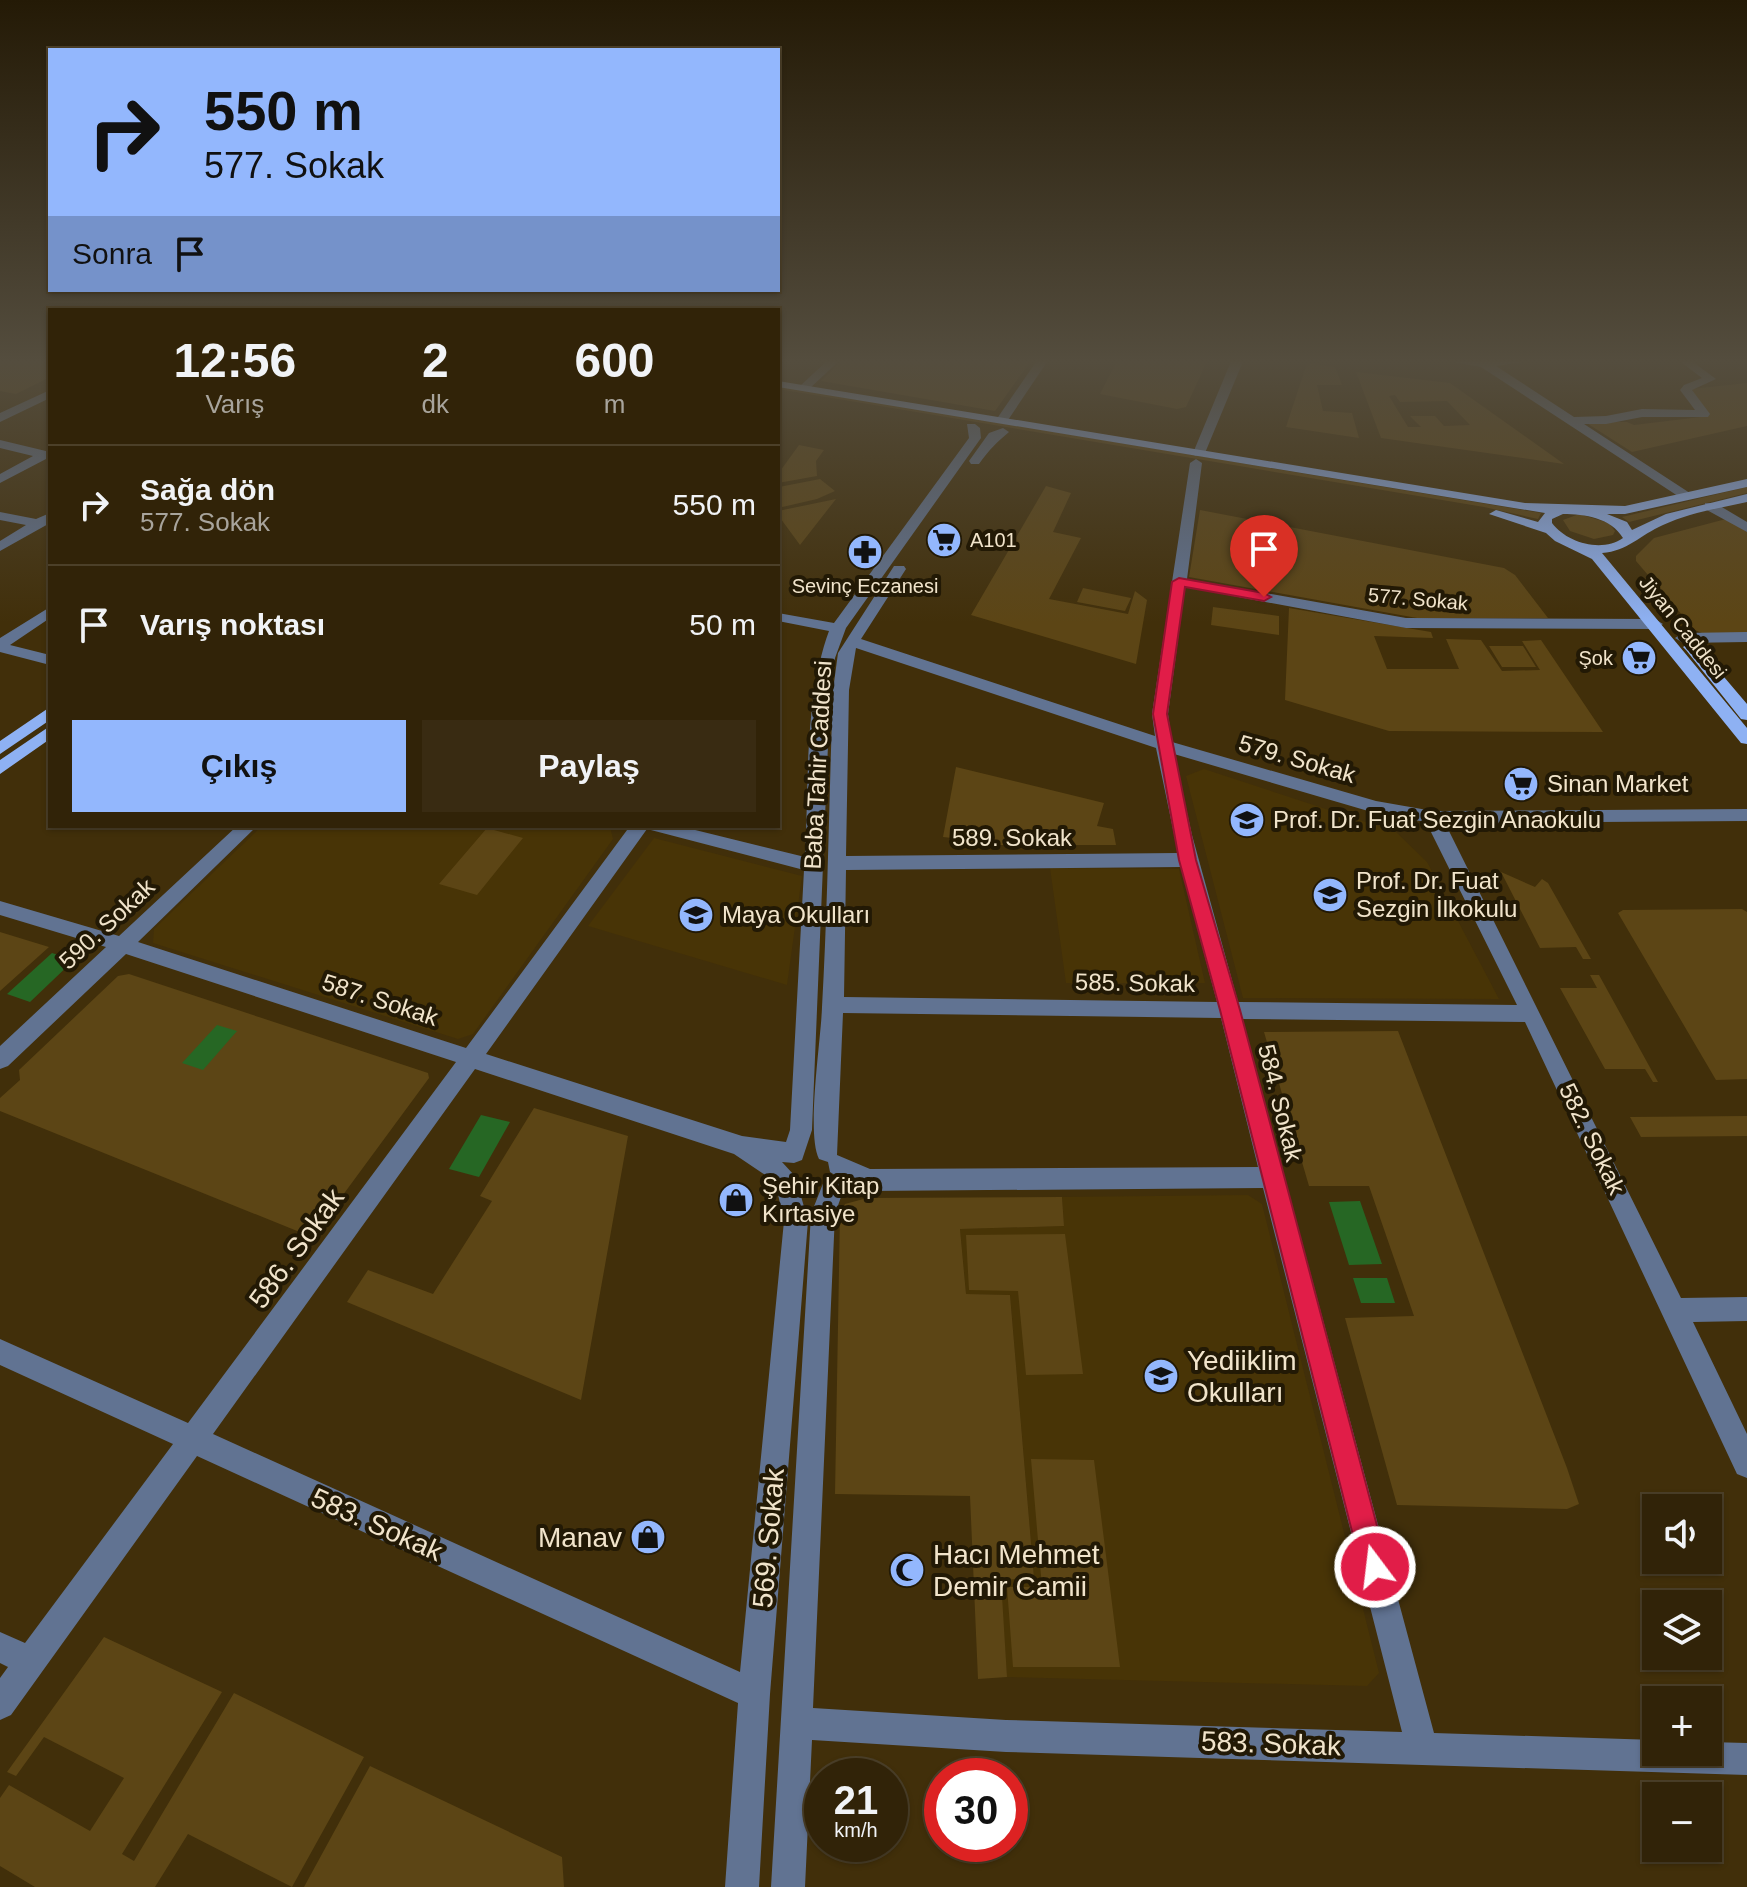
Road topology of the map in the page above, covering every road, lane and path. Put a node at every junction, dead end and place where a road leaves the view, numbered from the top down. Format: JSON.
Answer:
{"nodes":[{"id":1,"x":13,"y":447,"type":"edge"},
{"id":2,"x":969,"y":447,"type":"edge"},
{"id":3,"x":984,"y":447,"type":"edge"},
{"id":4,"x":1131,"y":447,"type":"edge"},
{"id":5,"x":1202,"y":447,"type":"edge"},
{"id":6,"x":1614,"y":447,"type":"edge"},
{"id":7,"x":47,"y":455,"type":"edge"},
{"id":8,"x":1198,"y":458,"type":"junction"},
{"id":9,"x":0,"y":479,"type":"edge"},
{"id":10,"x":1747,"y":483,"type":"edge"},
{"id":11,"x":1689,"y":497,"type":"junction"},
{"id":12,"x":1747,"y":498,"type":"edge"},
{"id":13,"x":1710,"y":506,"type":"junction"},
{"id":14,"x":1561,"y":510,"type":"junction"},
{"id":15,"x":1586,"y":510,"type":"junction"},
{"id":16,"x":0,"y":516,"type":"edge"},
{"id":17,"x":44,"y":520,"type":"edge"},
{"id":18,"x":1747,"y":528,"type":"edge"},
{"id":19,"x":1549,"y":530,"type":"junction"},
{"id":20,"x":1625,"y":542,"type":"junction"},
{"id":21,"x":1581,"y":546,"type":"junction"},
{"id":22,"x":0,"y":547,"type":"edge"},
{"id":23,"x":1179,"y":582,"type":"junction"},
{"id":24,"x":48,"y":612,"type":"edge"},
{"id":25,"x":784,"y":618,"type":"edge"},
{"id":26,"x":1655,"y":624,"type":"junction"},
{"id":27,"x":845,"y":634,"type":"junction"},
{"id":28,"x":1747,"y":637,"type":"edge"},
{"id":29,"x":1683,"y":638,"type":"junction"},
{"id":30,"x":0,"y":646,"type":"edge"},
{"id":31,"x":48,"y":659,"type":"edge"},
{"id":32,"x":48,"y":713,"type":"edge"},
{"id":33,"x":1747,"y":715,"type":"edge"},
{"id":34,"x":48,"y":732,"type":"edge"},
{"id":35,"x":1747,"y":739,"type":"edge"},
{"id":36,"x":1164,"y":745,"type":"junction"},
{"id":37,"x":0,"y":749,"type":"edge"},
{"id":38,"x":0,"y":768,"type":"edge"},
{"id":39,"x":1747,"y":815,"type":"edge"},
{"id":40,"x":1433,"y":817,"type":"junction"},
{"id":41,"x":246,"y":828,"type":"edge"},
{"id":42,"x":639,"y":828,"type":"edge"},
{"id":43,"x":662,"y":828,"type":"edge"},
{"id":44,"x":1188,"y":860,"type":"junction"},
{"id":45,"x":837,"y":863,"type":"junction"},
{"id":46,"x":814,"y":866,"type":"junction"},
{"id":47,"x":0,"y":908,"type":"edge"},
{"id":48,"x":123,"y":945,"type":"junction"},
{"id":49,"x":833,"y":1005,"type":"junction"},
{"id":50,"x":1230,"y":1010,"type":"junction"},
{"id":51,"x":1532,"y":1014,"type":"junction"},
{"id":52,"x":473,"y":1057,"type":"junction"},
{"id":53,"x":0,"y":1060,"type":"edge"},
{"id":54,"x":742,"y":1146,"type":"junction"},
{"id":55,"x":794,"y":1153,"type":"junction"},
{"id":56,"x":832,"y":1169,"type":"junction"},
{"id":57,"x":1271,"y":1177,"type":"junction"},
{"id":58,"x":786,"y":1183,"type":"junction"},
{"id":59,"x":1747,"y":1309,"type":"edge"},
{"id":60,"x":1674,"y":1310,"type":"junction"},
{"id":61,"x":0,"y":1352,"type":"edge"},
{"id":62,"x":192,"y":1441,"type":"junction"},
{"id":63,"x":1747,"y":1464,"type":"edge"},
{"id":64,"x":0,"y":1647,"type":"edge"},
{"id":65,"x":30,"y":1662,"type":"junction"},
{"id":66,"x":754,"y":1694,"type":"junction"},
{"id":67,"x":0,"y":1704,"type":"edge"},
{"id":68,"x":795,"y":1723,"type":"junction"},
{"id":69,"x":1422,"y":1747,"type":"junction"},
{"id":70,"x":1747,"y":1759,"type":"edge"},
{"id":71,"x":742,"y":1887,"type":"edge"},
{"id":72,"x":788,"y":1887,"type":"edge"}],
"edges":[{"from":1,"to":7,"type":"street"},
{"from":2,"to":27,"type":"street","name":"Baba Tahir Caddesi"},
{"from":3,"to":27,"type":"street","name":"Baba Tahir Caddesi"},
{"from":4,"to":8,"type":"main road"},
{"from":5,"to":8,"type":"street","name":"584. Sokak"},
{"from":6,"to":11,"type":"street"},
{"from":7,"to":9,"type":"street"},
{"from":8,"to":14,"type":"main road"},
{"from":8,"to":19,"type":"main road"},
{"from":8,"to":23,"type":"street","name":"584. Sokak"},
{"from":10,"to":11,"type":"main road"},
{"from":11,"to":15,"type":"main road"},
{"from":12,"to":13,"type":"main road"},
{"from":13,"to":18,"type":"street"},
{"from":13,"to":20,"type":"main road"},
{"from":14,"to":15,"type":"main road"},
{"from":14,"to":19,"type":"main road"},
{"from":15,"to":20,"type":"main road"},
{"from":16,"to":17,"type":"street"},
{"from":17,"to":22,"type":"street"},
{"from":19,"to":21,"type":"main road"},
{"from":20,"to":21,"type":"main road"},
{"from":20,"to":29,"type":"main road","name":"Jiyan Caddesi"},
{"from":21,"to":26,"type":"main road","name":"Jiyan Caddesi"},
{"from":23,"to":26,"type":"street","name":"577. Sokak"},
{"from":23,"to":36,"type":"street","name":"584. Sokak"},
{"from":24,"to":30,"type":"street"},
{"from":25,"to":27,"type":"street","name":"579. Sokak"},
{"from":26,"to":35,"type":"main road","name":"Jiyan Caddesi"},
{"from":27,"to":36,"type":"street","name":"579. Sokak"},
{"from":27,"to":45,"type":"street","name":"Baba Tahir Caddesi"},
{"from":27,"to":46,"type":"street","name":"Baba Tahir Caddesi"},
{"from":28,"to":29,"type":"street"},
{"from":29,"to":33,"type":"main road","name":"Jiyan Caddesi"},
{"from":30,"to":31,"type":"street"},
{"from":32,"to":37,"type":"main road"},
{"from":34,"to":38,"type":"main road"},
{"from":36,"to":40,"type":"street","name":"579. Sokak"},
{"from":36,"to":44,"type":"street","name":"584. Sokak"},
{"from":39,"to":40,"type":"street","name":"579. Sokak"},
{"from":40,"to":51,"type":"street","name":"582. Sokak"},
{"from":41,"to":48,"type":"street","name":"590. Sokak"},
{"from":42,"to":52,"type":"street","name":"586. Sokak"},
{"from":43,"to":46,"type":"street"},
{"from":44,"to":45,"type":"street","name":"589. Sokak"},
{"from":44,"to":50,"type":"street","name":"584. Sokak"},
{"from":45,"to":49,"type":"street","name":"Baba Tahir Caddesi"},
{"from":46,"to":55,"type":"street","name":"Baba Tahir Caddesi"},
{"from":47,"to":48,"type":"street","name":"587. Sokak"},
{"from":48,"to":52,"type":"street","name":"587. Sokak"},
{"from":48,"to":53,"type":"street","name":"590. Sokak"},
{"from":49,"to":50,"type":"street","name":"585. Sokak"},
{"from":49,"to":56,"type":"street","name":"Baba Tahir Caddesi"},
{"from":50,"to":51,"type":"street","name":"585. Sokak"},
{"from":50,"to":57,"type":"street","name":"584. Sokak"},
{"from":51,"to":60,"type":"street","name":"582. Sokak"},
{"from":52,"to":54,"type":"street","name":"587. Sokak"},
{"from":52,"to":62,"type":"street","name":"586. Sokak"},
{"from":54,"to":55,"type":"street"},
{"from":54,"to":58,"type":"street"},
{"from":55,"to":56,"type":"street"},
{"from":55,"to":58,"type":"street"},
{"from":56,"to":57,"type":"street"},
{"from":56,"to":58,"type":"street"},
{"from":56,"to":68,"type":"street","name":"Baba Tahir Caddesi"},
{"from":57,"to":69,"type":"street","name":"584. Sokak"},
{"from":58,"to":66,"type":"street","name":"569. Sokak"},
{"from":59,"to":60,"type":"street"},
{"from":60,"to":63,"type":"street","name":"582. Sokak"},
{"from":61,"to":62,"type":"street","name":"583. Sokak"},
{"from":62,"to":65,"type":"street","name":"586. Sokak"},
{"from":62,"to":66,"type":"street","name":"583. Sokak"},
{"from":64,"to":65,"type":"street"},
{"from":65,"to":67,"type":"street","name":"586. Sokak"},
{"from":66,"to":71,"type":"street","name":"569. Sokak"},
{"from":68,"to":69,"type":"street","name":"583. Sokak"},
{"from":68,"to":72,"type":"street","name":"Baba Tahir Caddesi"},
{"from":69,"to":70,"type":"street","name":"583. Sokak"}]}
